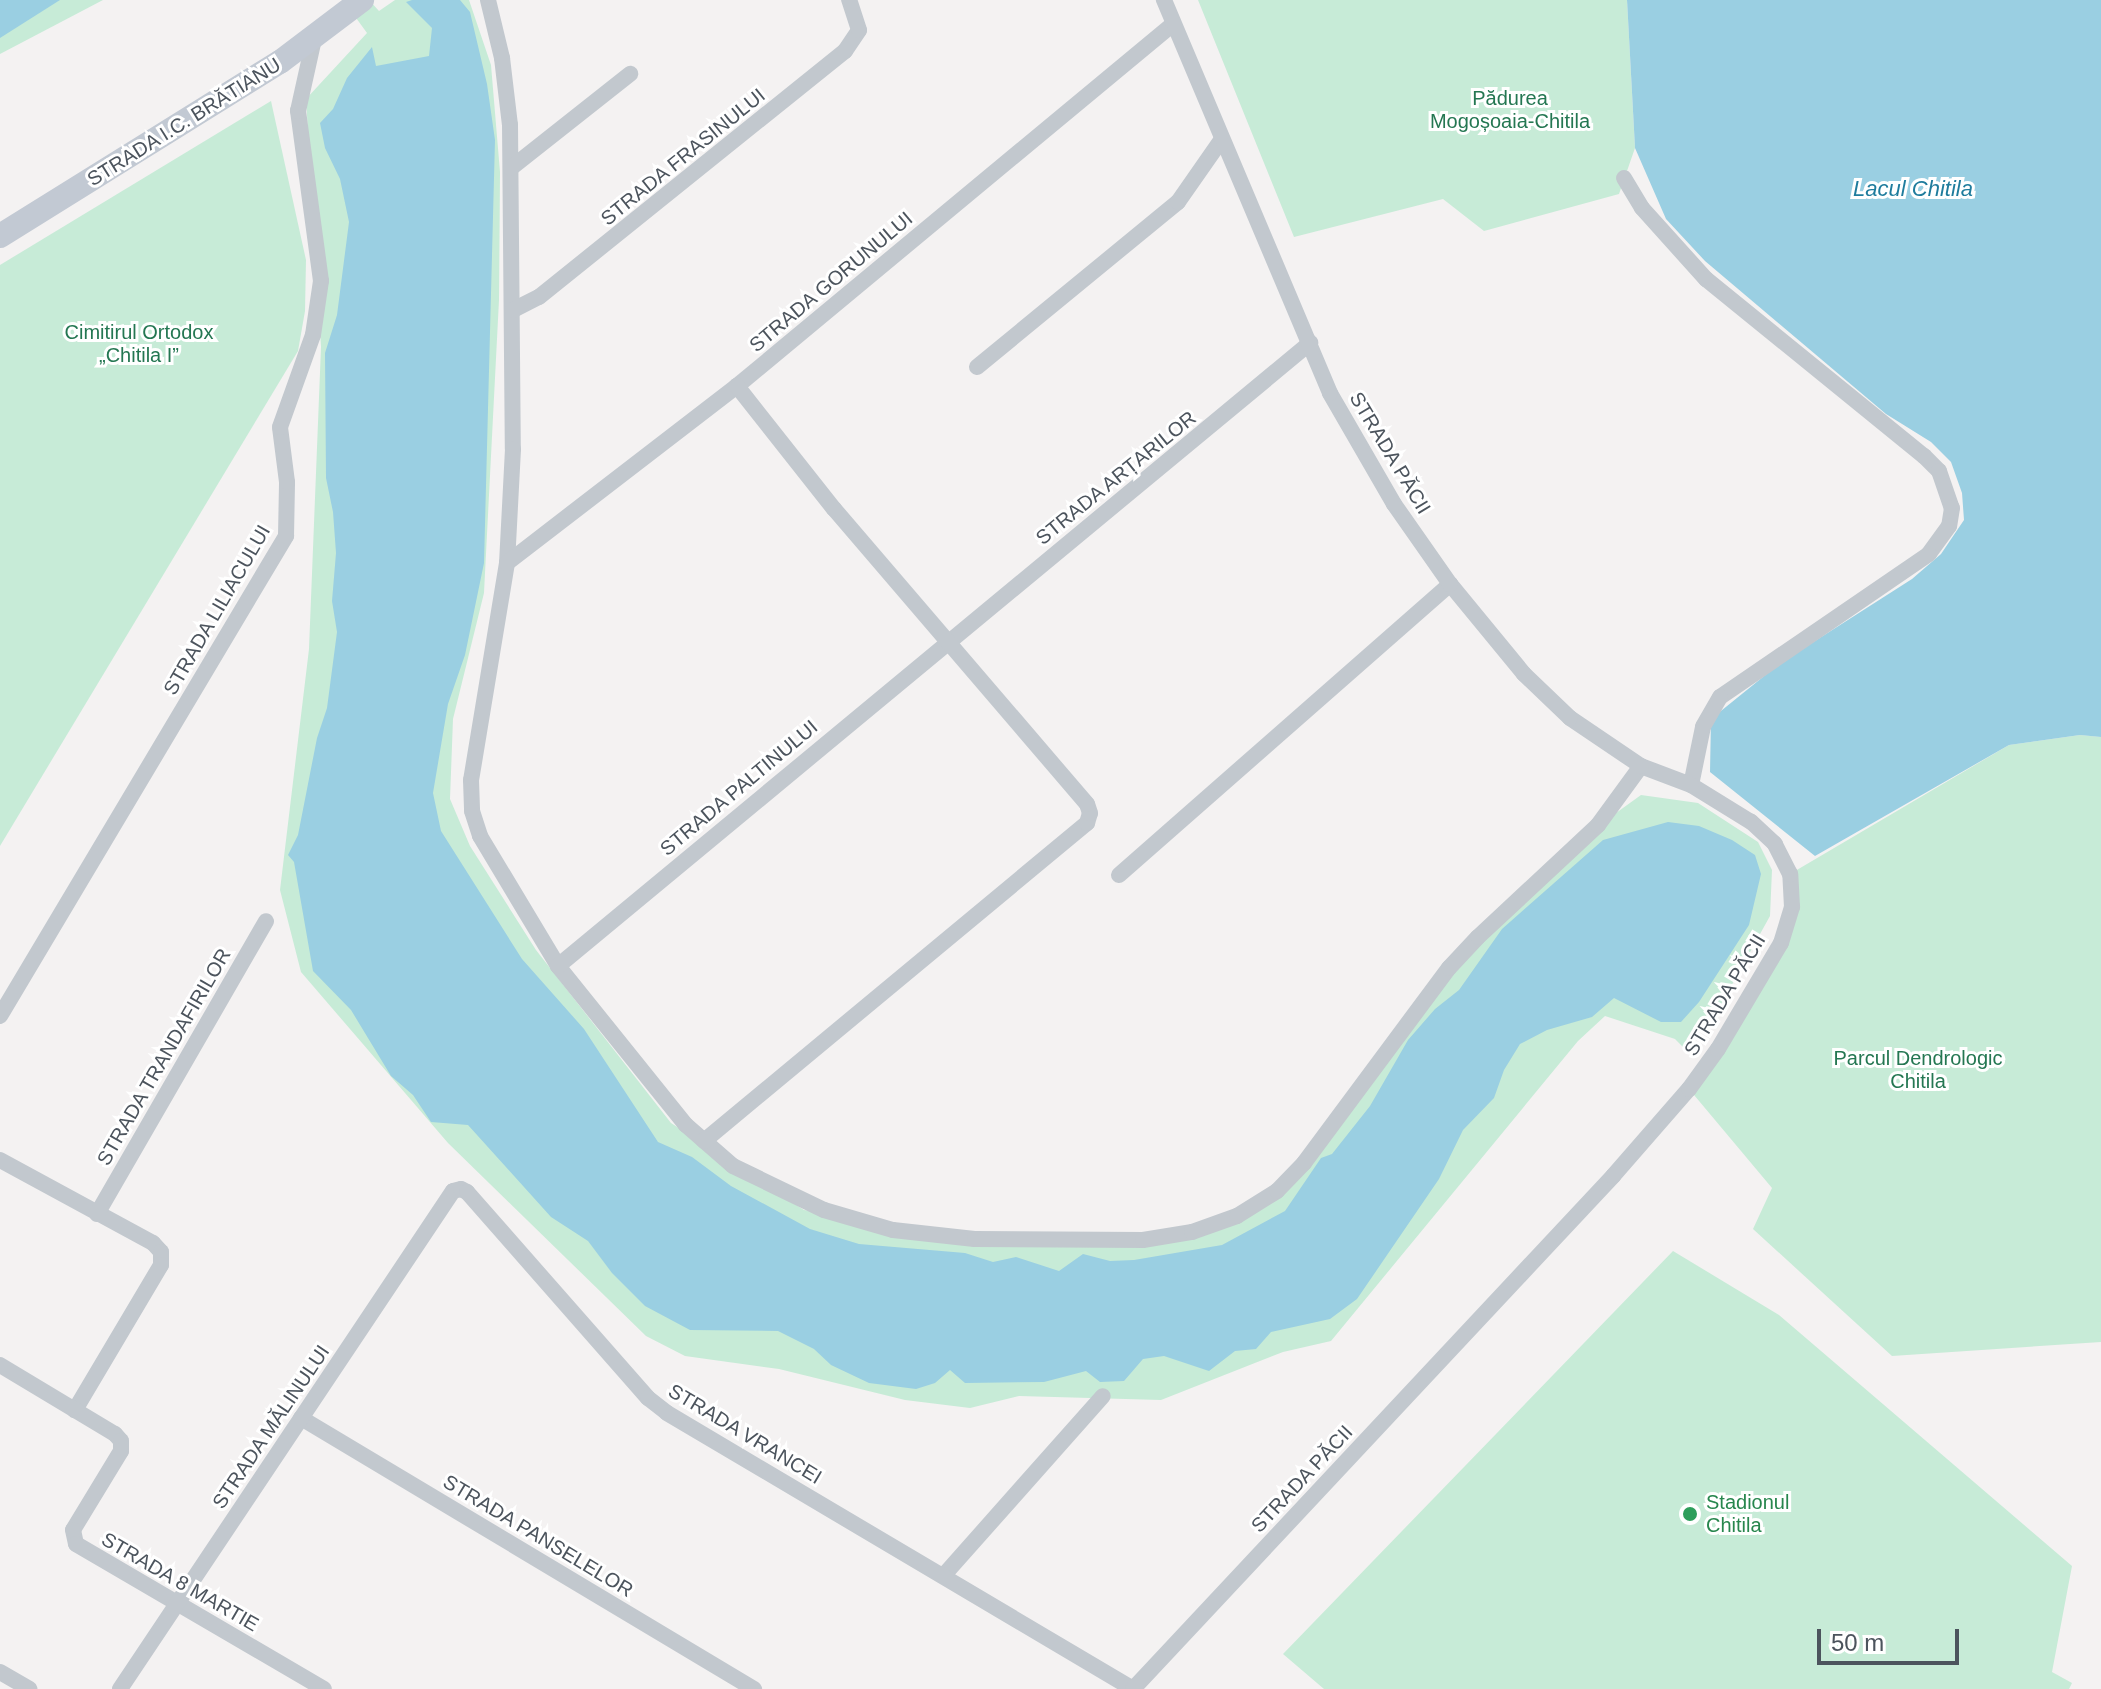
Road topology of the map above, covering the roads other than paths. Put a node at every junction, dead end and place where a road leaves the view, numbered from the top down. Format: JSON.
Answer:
{"nodes":[{"id":1,"x":362,"y":0,"type":"edge"},
{"id":2,"x":488,"y":0,"type":"edge"},
{"id":3,"x":849,"y":0,"type":"edge"},
{"id":4,"x":1164,"y":0,"type":"edge"},
{"id":5,"x":1173,"y":24,"type":"junction"},
{"id":6,"x":314,"y":39,"type":"junction"},
{"id":7,"x":630,"y":74,"type":"dead end"},
{"id":8,"x":1222,"y":139,"type":"junction"},
{"id":9,"x":511,"y":168,"type":"junction"},
{"id":10,"x":1624,"y":178,"type":"dead end"},
{"id":11,"x":0,"y":236,"type":"edge"},
{"id":12,"x":513,"y":310,"type":"junction"},
{"id":13,"x":1310,"y":343,"type":"junction"},
{"id":14,"x":977,"y":367,"type":"dead end"},
{"id":15,"x":737,"y":386,"type":"junction"},
{"id":16,"x":507,"y":563,"type":"junction"},
{"id":17,"x":1450,"y":584,"type":"junction"},
{"id":18,"x":947,"y":641,"type":"junction"},
{"id":19,"x":1641,"y":766,"type":"junction"},
{"id":20,"x":1691,"y":785,"type":"junction"},
{"id":21,"x":1119,"y":875,"type":"dead end"},
{"id":22,"x":266,"y":921,"type":"dead end"},
{"id":23,"x":558,"y":966,"type":"junction"},
{"id":24,"x":0,"y":1016,"type":"edge"},
{"id":25,"x":704,"y":1141,"type":"junction"},
{"id":26,"x":0,"y":1160,"type":"edge"},
{"id":27,"x":457,"y":1190,"type":"joint"},
{"id":28,"x":97,"y":1214,"type":"junction"},
{"id":29,"x":0,"y":1365,"type":"edge"},
{"id":30,"x":1103,"y":1396,"type":"dead end"},
{"id":31,"x":75,"y":1410,"type":"junction"},
{"id":32,"x":301,"y":1418,"type":"junction"},
{"id":33,"x":944,"y":1575,"type":"junction"},
{"id":34,"x":177,"y":1604,"type":"junction"},
{"id":35,"x":0,"y":1672,"type":"edge"},
{"id":36,"x":29,"y":1689,"type":"edge"},
{"id":37,"x":120,"y":1689,"type":"edge"},
{"id":38,"x":324,"y":1689,"type":"edge"},
{"id":39,"x":754,"y":1689,"type":"edge"},
{"id":40,"x":1133,"y":1689,"type":"edge"}],
"edges":[{"from":1,"to":6,"type":"main road","name":"STRADA I.C. BRĂTIANU"},
{"from":2,"to":9,"type":"street"},
{"from":3,"to":12,"type":"street","name":"STRADA FRASINULUI"},
{"from":4,"to":5,"type":"street","name":"STRADA PĂCII"},
{"from":5,"to":8,"type":"street","name":"STRADA PĂCII"},
{"from":5,"to":15,"type":"street","name":"STRADA GORUNULUI"},
{"from":6,"to":11,"type":"main road","name":"STRADA I.C. BRĂTIANU"},
{"from":6,"to":24,"type":"street","name":"STRADA LILIACULUI"},
{"from":7,"to":9,"type":"street"},
{"from":8,"to":13,"type":"street","name":"STRADA PĂCII"},
{"from":8,"to":14,"type":"street"},
{"from":9,"to":12,"type":"street"},
{"from":10,"to":20,"type":"street"},
{"from":12,"to":16,"type":"street"},
{"from":13,"to":17,"type":"street","name":"STRADA PĂCII"},
{"from":13,"to":18,"type":"street","name":"STRADA ARȚARILOR"},
{"from":15,"to":16,"type":"street","name":"STRADA GORUNULUI"},
{"from":15,"to":18,"type":"street"},
{"from":16,"to":23,"type":"street"},
{"from":17,"to":19,"type":"street","name":"STRADA PĂCII"},
{"from":17,"to":21,"type":"street"},
{"from":18,"to":23,"type":"street","name":"STRADA PALTINULUI"},
{"from":18,"to":25,"type":"street"},
{"from":19,"to":20,"type":"street","name":"STRADA PĂCII"},
{"from":19,"to":25,"type":"street"},
{"from":20,"to":40,"type":"street","name":"STRADA PĂCII"},
{"from":22,"to":28,"type":"street","name":"STRADA TRANDAFIRILOR"},
{"from":23,"to":25,"type":"street"},
{"from":26,"to":28,"type":"street"},
{"from":27,"to":32,"type":"street","name":"STRADA MĂLINULUI"},
{"from":27,"to":33,"type":"street","name":"STRADA VRANCEI"},
{"from":28,"to":31,"type":"street"},
{"from":29,"to":31,"type":"street","name":"STRADA 8 MARTIE"},
{"from":30,"to":33,"type":"street"},
{"from":31,"to":34,"type":"street","name":"STRADA 8 MARTIE"},
{"from":32,"to":34,"type":"street","name":"STRADA MĂLINULUI"},
{"from":32,"to":39,"type":"street","name":"STRADA PANSELELOR"},
{"from":33,"to":40,"type":"street","name":"STRADA VRANCEI"},
{"from":34,"to":37,"type":"street","name":"STRADA MĂLINULUI"},
{"from":34,"to":38,"type":"street","name":"STRADA 8 MARTIE"},
{"from":35,"to":36,"type":"street"}]}
